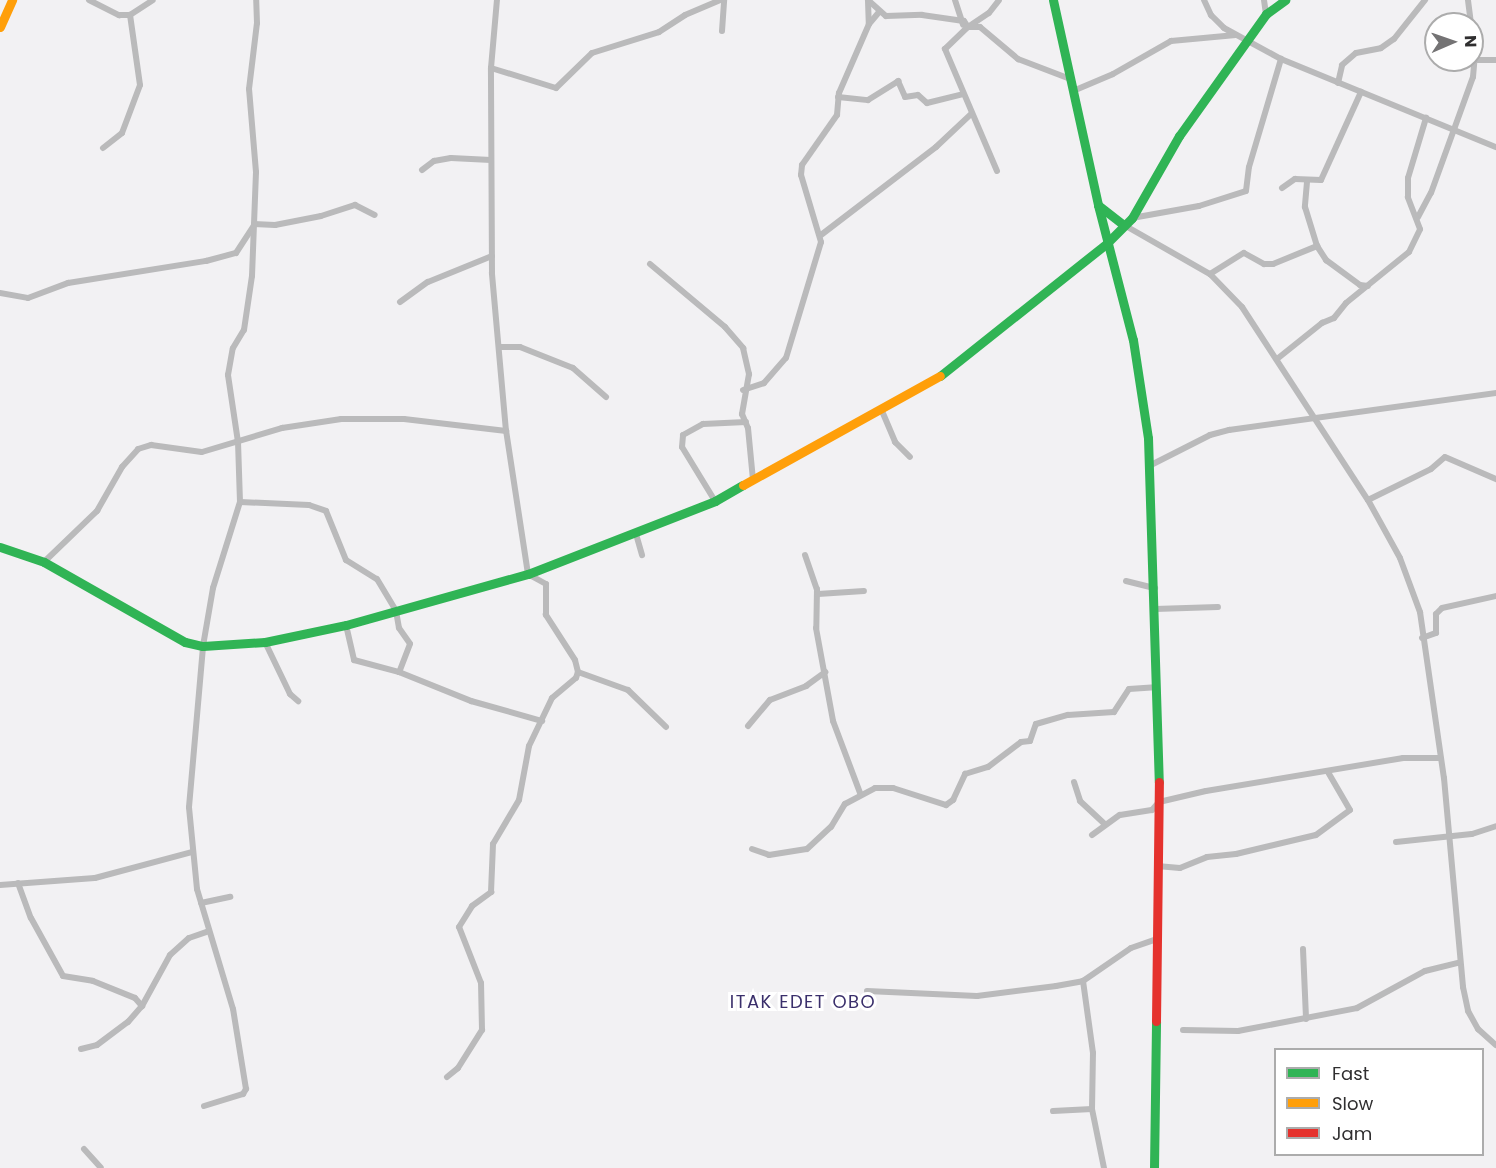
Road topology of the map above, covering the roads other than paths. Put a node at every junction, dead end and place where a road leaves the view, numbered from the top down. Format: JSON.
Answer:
{"nodes":[{"id":1,"x":12,"y":0,"type":"edge"},
{"id":2,"x":88,"y":0,"type":"edge"},
{"id":3,"x":153,"y":0,"type":"edge"},
{"id":4,"x":256,"y":0,"type":"edge"},
{"id":5,"x":497,"y":0,"type":"edge"},
{"id":6,"x":722,"y":0,"type":"edge"},
{"id":7,"x":868,"y":0,"type":"edge"},
{"id":8,"x":955,"y":0,"type":"edge"},
{"id":9,"x":999,"y":0,"type":"edge"},
{"id":10,"x":1053,"y":0,"type":"edge"},
{"id":11,"x":1204,"y":0,"type":"edge"},
{"id":12,"x":1264,"y":0,"type":"edge"},
{"id":13,"x":1286,"y":0,"type":"edge"},
{"id":14,"x":1425,"y":0,"type":"edge"},
{"id":15,"x":879,"y":12,"type":"junction"},
{"id":16,"x":1266,"y":14,"type":"junction"},
{"id":17,"x":130,"y":15,"type":"junction"},
{"id":18,"x":869,"y":24,"type":"junction"},
{"id":19,"x":966,"y":24,"type":"junction"},
{"id":20,"x":0,"y":27,"type":"edge"},
{"id":21,"x":722,"y":31,"type":"dead end"},
{"id":22,"x":1239,"y":34,"type":"junction"},
{"id":23,"x":1249,"y":40,"type":"junction"},
{"id":24,"x":1281,"y":59,"type":"junction"},
{"id":25,"x":491,"y":68,"type":"junction"},
{"id":26,"x":1473,"y":72,"type":"edge"},
{"id":27,"x":1070,"y":79,"type":"junction"},
{"id":28,"x":1338,"y":83,"type":"junction"},
{"id":29,"x":1073,"y":91,"type":"junction"},
{"id":30,"x":1361,"y":92,"type":"junction"},
{"id":31,"x":962,"y":94,"type":"junction"},
{"id":32,"x":838,"y":97,"type":"junction"},
{"id":33,"x":971,"y":114,"type":"junction"},
{"id":34,"x":1426,"y":118,"type":"junction"},
{"id":35,"x":1453,"y":129,"type":"junction"},
{"id":36,"x":1496,"y":147,"type":"edge"},
{"id":37,"x":103,"y":148,"type":"dead end"},
{"id":38,"x":491,"y":160,"type":"junction"},
{"id":39,"x":422,"y":170,"type":"dead end"},
{"id":40,"x":997,"y":171,"type":"dead end"},
{"id":41,"x":1306,"y":182,"type":"junction"},
{"id":42,"x":1282,"y":188,"type":"dead end"},
{"id":43,"x":1098,"y":205,"type":"junction"},
{"id":44,"x":375,"y":215,"type":"dead end"},
{"id":45,"x":1418,"y":217,"type":"junction"},
{"id":46,"x":1132,"y":218,"type":"junction"},
{"id":47,"x":254,"y":224,"type":"junction"},
{"id":48,"x":1124,"y":225,"type":"junction"},
{"id":49,"x":821,"y":235,"type":"junction"},
{"id":50,"x":1107,"y":243,"type":"junction"},
{"id":51,"x":1317,"y":246,"type":"junction"},
{"id":52,"x":492,"y":256,"type":"junction"},
{"id":53,"x":650,"y":264,"type":"dead end"},
{"id":54,"x":1210,"y":274,"type":"junction"},
{"id":55,"x":1368,"y":286,"type":"junction"},
{"id":56,"x":0,"y":293,"type":"edge"},
{"id":57,"x":400,"y":302,"type":"dead end"},
{"id":58,"x":501,"y":347,"type":"junction"},
{"id":59,"x":1277,"y":359,"type":"junction"},
{"id":60,"x":743,"y":390,"type":"junction"},
{"id":61,"x":1496,"y":393,"type":"edge"},
{"id":62,"x":606,"y":397,"type":"dead end"},
{"id":63,"x":882,"y":411,"type":"junction"},
{"id":64,"x":1318,"y":420,"type":"junction"},
{"id":65,"x":746,"y":422,"type":"junction"},
{"id":66,"x":506,"y":430,"type":"junction"},
{"id":67,"x":238,"y":442,"type":"junction"},
{"id":68,"x":910,"y":457,"type":"dead end"},
{"id":69,"x":1149,"y":466,"type":"junction"},
{"id":70,"x":1496,"y":479,"type":"edge"},
{"id":71,"x":753,"y":480,"type":"junction"},
{"id":72,"x":1368,"y":500,"type":"junction"},
{"id":73,"x":715,"y":501,"type":"junction"},
{"id":74,"x":240,"y":502,"type":"junction"},
{"id":75,"x":636,"y":534,"type":"junction"},
{"id":76,"x":0,"y":548,"type":"edge"},
{"id":77,"x":642,"y":555,"type":"dead end"},
{"id":78,"x":805,"y":555,"type":"dead end"},
{"id":79,"x":44,"y":562,"type":"junction"},
{"id":80,"x":528,"y":574,"type":"junction"},
{"id":81,"x":1126,"y":580,"type":"dead end"},
{"id":82,"x":1155,"y":588,"type":"junction"},
{"id":83,"x":864,"y":591,"type":"dead end"},
{"id":84,"x":818,"y":594,"type":"junction"},
{"id":85,"x":1496,"y":596,"type":"edge"},
{"id":86,"x":1218,"y":607,"type":"dead end"},
{"id":87,"x":1155,"y":609,"type":"junction"},
{"id":88,"x":396,"y":611,"type":"junction"},
{"id":89,"x":346,"y":625,"type":"junction"},
{"id":90,"x":1422,"y":638,"type":"junction"},
{"id":91,"x":265,"y":642,"type":"junction"},
{"id":92,"x":203,"y":646,"type":"junction"},
{"id":93,"x":399,"y":672,"type":"junction"},
{"id":94,"x":578,"y":672,"type":"junction"},
{"id":95,"x":825,"y":672,"type":"junction"},
{"id":96,"x":1155,"y":687,"type":"junction"},
{"id":97,"x":298,"y":701,"type":"dead end"},
{"id":98,"x":542,"y":721,"type":"junction"},
{"id":99,"x":748,"y":726,"type":"dead end"},
{"id":100,"x":666,"y":727,"type":"dead end"},
{"id":101,"x":1440,"y":758,"type":"junction"},
{"id":102,"x":1328,"y":772,"type":"junction"},
{"id":103,"x":1074,"y":782,"type":"dead end"},
{"id":104,"x":860,"y":793,"type":"junction"},
{"id":105,"x":1159,"y":802,"type":"junction"},
{"id":106,"x":1104,"y":823,"type":"junction"},
{"id":107,"x":1496,"y":826,"type":"edge"},
{"id":108,"x":1092,"y":835,"type":"dead end"},
{"id":109,"x":1449,"y":836,"type":"junction"},
{"id":110,"x":1396,"y":842,"type":"dead end"},
{"id":111,"x":752,"y":849,"type":"dead end"},
{"id":112,"x":192,"y":852,"type":"junction"},
{"id":113,"x":1157,"y":866,"type":"junction"},
{"id":114,"x":18,"y":884,"type":"junction"},
{"id":115,"x":0,"y":885,"type":"edge"},
{"id":116,"x":230,"y":897,"type":"dead end"},
{"id":117,"x":201,"y":903,"type":"junction"},
{"id":118,"x":209,"y":931,"type":"junction"},
{"id":119,"x":1154,"y":940,"type":"junction"},
{"id":120,"x":1303,"y":950,"type":"dead end"},
{"id":121,"x":1460,"y":962,"type":"junction"},
{"id":122,"x":1083,"y":981,"type":"junction"},
{"id":123,"x":867,"y":991,"type":"dead end"},
{"id":124,"x":142,"y":1006,"type":"junction"},
{"id":125,"x":1306,"y":1019,"type":"junction"},
{"id":126,"x":1183,"y":1030,"type":"dead end"},
{"id":127,"x":1496,"y":1046,"type":"edge"},
{"id":128,"x":81,"y":1049,"type":"dead end"},
{"id":129,"x":447,"y":1077,"type":"dead end"},
{"id":130,"x":204,"y":1106,"type":"dead end"},
{"id":131,"x":1092,"y":1109,"type":"junction"},
{"id":132,"x":1053,"y":1111,"type":"dead end"},
{"id":133,"x":84,"y":1149,"type":"dead end"},
{"id":134,"x":101,"y":1168,"type":"edge"},
{"id":135,"x":1104,"y":1168,"type":"edge"},
{"id":136,"x":1154,"y":1168,"type":"edge"}],
"edges":[{"from":1,"to":20,"type":"street"},
{"from":2,"to":17,"type":"street"},
{"from":3,"to":17,"type":"street"},
{"from":4,"to":47,"type":"street"},
{"from":5,"to":25,"type":"street"},
{"from":6,"to":21,"type":"street"},
{"from":6,"to":25,"type":"street"},
{"from":7,"to":15,"type":"street"},
{"from":7,"to":18,"type":"street"},
{"from":8,"to":19,"type":"street"},
{"from":9,"to":19,"type":"street"},
{"from":10,"to":27,"type":"street"},
{"from":11,"to":22,"type":"street"},
{"from":12,"to":16,"type":"street"},
{"from":13,"to":16,"type":"street"},
{"from":14,"to":28,"type":"street"},
{"from":15,"to":18,"type":"street"},
{"from":15,"to":19,"type":"street"},
{"from":16,"to":23,"type":"street"},
{"from":17,"to":37,"type":"street"},
{"from":18,"to":32,"type":"street"},
{"from":19,"to":27,"type":"street"},
{"from":19,"to":31,"type":"street"},
{"from":22,"to":23,"type":"street"},
{"from":22,"to":29,"type":"street"},
{"from":23,"to":24,"type":"street"},
{"from":23,"to":46,"type":"street"},
{"from":24,"to":28,"type":"street"},
{"from":24,"to":46,"type":"street"},
{"from":25,"to":38,"type":"street"},
{"from":26,"to":35,"type":"street"},
{"from":27,"to":29,"type":"street"},
{"from":28,"to":30,"type":"street"},
{"from":29,"to":43,"type":"street"},
{"from":30,"to":34,"type":"street"},
{"from":30,"to":41,"type":"street"},
{"from":31,"to":32,"type":"street"},
{"from":31,"to":33,"type":"street"},
{"from":32,"to":49,"type":"street"},
{"from":33,"to":40,"type":"street"},
{"from":33,"to":49,"type":"street"},
{"from":34,"to":35,"type":"street"},
{"from":34,"to":45,"type":"street"},
{"from":35,"to":36,"type":"street"},
{"from":35,"to":45,"type":"street"},
{"from":38,"to":39,"type":"street"},
{"from":38,"to":52,"type":"street"},
{"from":41,"to":42,"type":"street"},
{"from":41,"to":51,"type":"street"},
{"from":43,"to":48,"type":"street"},
{"from":43,"to":50,"type":"street"},
{"from":44,"to":47,"type":"street"},
{"from":45,"to":55,"type":"street"},
{"from":46,"to":48,"type":"street"},
{"from":47,"to":56,"type":"street"},
{"from":47,"to":67,"type":"street"},
{"from":48,"to":50,"type":"street"},
{"from":48,"to":54,"type":"street"},
{"from":49,"to":60,"type":"street"},
{"from":50,"to":63,"type":"street"},
{"from":50,"to":69,"type":"street"},
{"from":51,"to":54,"type":"street"},
{"from":51,"to":55,"type":"street"},
{"from":52,"to":57,"type":"street"},
{"from":52,"to":58,"type":"street"},
{"from":53,"to":60,"type":"street"},
{"from":54,"to":59,"type":"street"},
{"from":55,"to":59,"type":"street"},
{"from":58,"to":62,"type":"street"},
{"from":58,"to":66,"type":"street"},
{"from":59,"to":64,"type":"street"},
{"from":60,"to":65,"type":"street"},
{"from":61,"to":64,"type":"street"},
{"from":63,"to":68,"type":"street"},
{"from":63,"to":71,"type":"street"},
{"from":64,"to":69,"type":"street"},
{"from":64,"to":72,"type":"street"},
{"from":65,"to":71,"type":"street"},
{"from":65,"to":73,"type":"street"},
{"from":66,"to":67,"type":"street"},
{"from":66,"to":80,"type":"street"},
{"from":67,"to":74,"type":"street"},
{"from":67,"to":79,"type":"street"},
{"from":69,"to":82,"type":"street"},
{"from":70,"to":72,"type":"street"},
{"from":71,"to":73,"type":"street"},
{"from":72,"to":90,"type":"street"},
{"from":73,"to":75,"type":"street"},
{"from":74,"to":88,"type":"street"},
{"from":74,"to":92,"type":"street"},
{"from":75,"to":77,"type":"street"},
{"from":75,"to":80,"type":"street"},
{"from":76,"to":79,"type":"street"},
{"from":78,"to":84,"type":"street"},
{"from":79,"to":92,"type":"street"},
{"from":80,"to":88,"type":"street"},
{"from":80,"to":94,"type":"street"},
{"from":81,"to":82,"type":"street"},
{"from":82,"to":87,"type":"street"},
{"from":83,"to":84,"type":"street"},
{"from":84,"to":95,"type":"street"},
{"from":85,"to":90,"type":"street"},
{"from":86,"to":87,"type":"street"},
{"from":87,"to":96,"type":"street"},
{"from":88,"to":89,"type":"street"},
{"from":88,"to":93,"type":"street"},
{"from":89,"to":91,"type":"street"},
{"from":89,"to":93,"type":"street"},
{"from":90,"to":101,"type":"street"},
{"from":91,"to":92,"type":"street"},
{"from":91,"to":97,"type":"street"},
{"from":92,"to":112,"type":"street"},
{"from":93,"to":98,"type":"street"},
{"from":94,"to":98,"type":"street"},
{"from":94,"to":100,"type":"street"},
{"from":95,"to":99,"type":"street"},
{"from":95,"to":104,"type":"street"},
{"from":96,"to":104,"type":"street"},
{"from":96,"to":105,"type":"street"},
{"from":98,"to":129,"type":"street"},
{"from":101,"to":102,"type":"street"},
{"from":101,"to":109,"type":"street"},
{"from":102,"to":105,"type":"street"},
{"from":102,"to":113,"type":"street"},
{"from":103,"to":106,"type":"street"},
{"from":104,"to":111,"type":"street"},
{"from":105,"to":106,"type":"street"},
{"from":105,"to":113,"type":"street"},
{"from":106,"to":108,"type":"street"},
{"from":107,"to":109,"type":"street"},
{"from":109,"to":110,"type":"street"},
{"from":109,"to":121,"type":"street"},
{"from":112,"to":114,"type":"street"},
{"from":112,"to":117,"type":"street"},
{"from":113,"to":119,"type":"street"},
{"from":114,"to":115,"type":"street"},
{"from":114,"to":124,"type":"street"},
{"from":116,"to":117,"type":"street"},
{"from":117,"to":118,"type":"street"},
{"from":118,"to":124,"type":"street"},
{"from":118,"to":130,"type":"street"},
{"from":119,"to":122,"type":"street"},
{"from":119,"to":136,"type":"street"},
{"from":120,"to":125,"type":"street"},
{"from":121,"to":125,"type":"street"},
{"from":121,"to":127,"type":"street"},
{"from":122,"to":123,"type":"street"},
{"from":122,"to":131,"type":"street"},
{"from":124,"to":128,"type":"street"},
{"from":125,"to":126,"type":"street"},
{"from":131,"to":132,"type":"street"},
{"from":131,"to":135,"type":"street"},
{"from":133,"to":134,"type":"street"}]}
